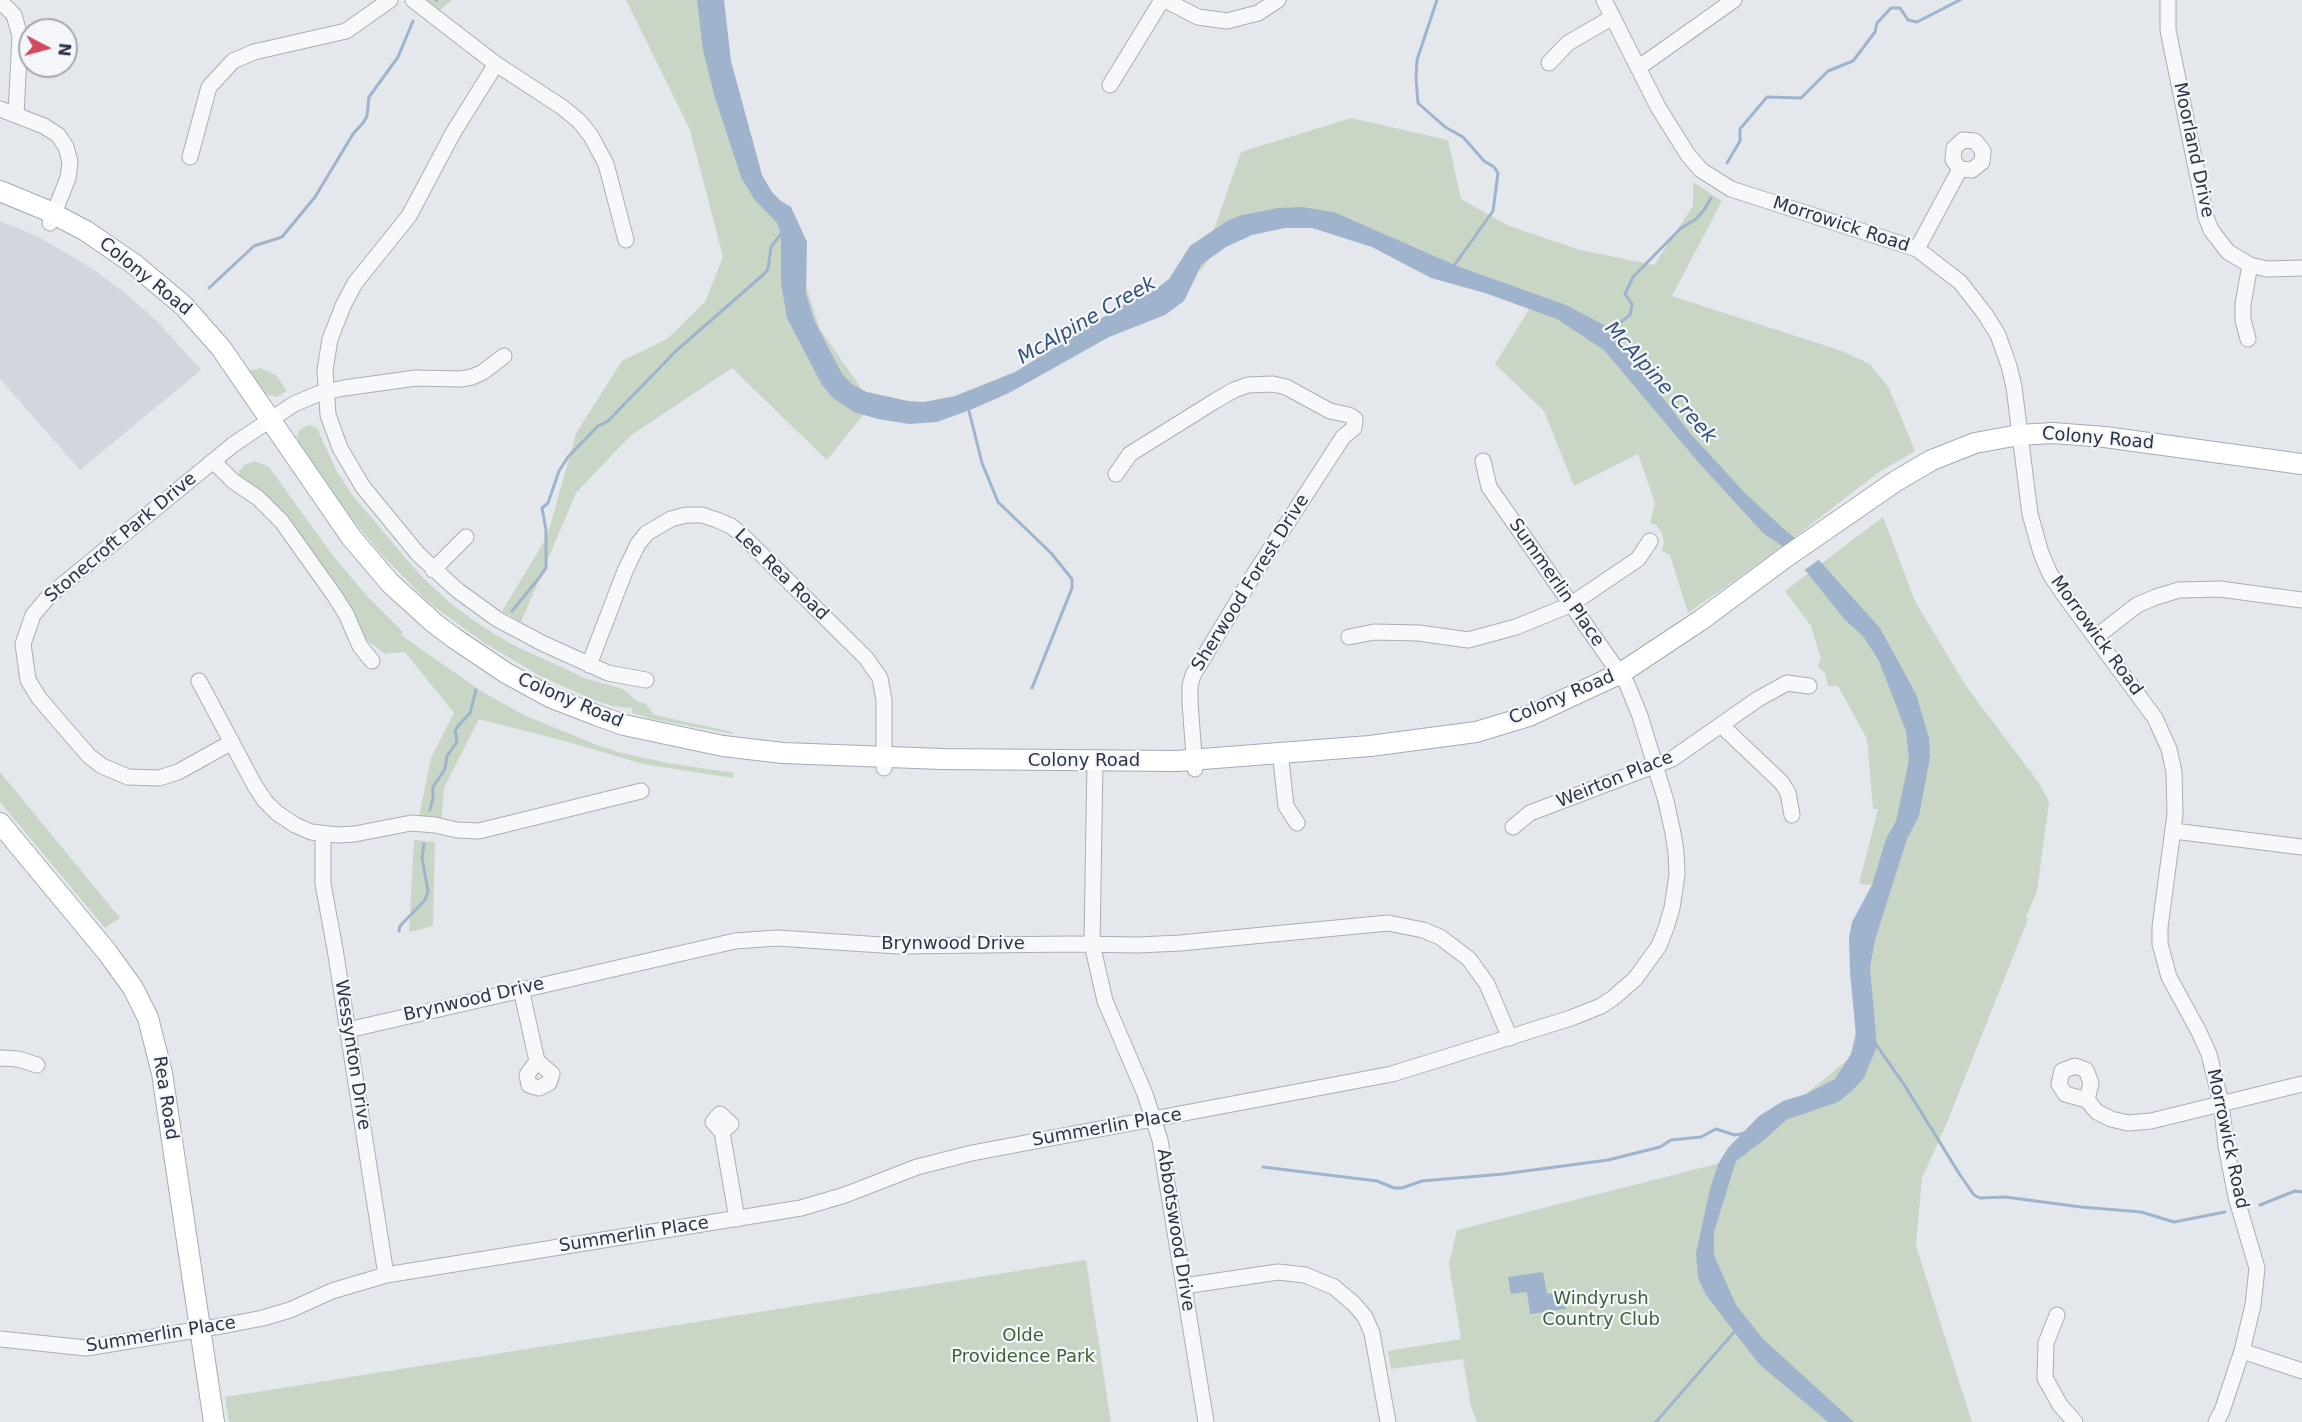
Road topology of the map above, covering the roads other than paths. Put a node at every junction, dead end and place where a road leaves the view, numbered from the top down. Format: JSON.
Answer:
{"nodes":[{"id":1,"x":390,"y":0,"type":"edge"},
{"id":2,"x":413,"y":0,"type":"edge"},
{"id":3,"x":1164,"y":0,"type":"edge"},
{"id":4,"x":1278,"y":0,"type":"edge"},
{"id":5,"x":1604,"y":0,"type":"edge"},
{"id":6,"x":1734,"y":0,"type":"edge"},
{"id":7,"x":2168,"y":0,"type":"edge"},
{"id":8,"x":0,"y":1,"type":"edge"},
{"id":9,"x":1613,"y":17,"type":"junction"},
{"id":10,"x":1549,"y":63,"type":"dead end"},
{"id":11,"x":496,"y":64,"type":"junction"},
{"id":12,"x":1638,"y":68,"type":"junction"},
{"id":13,"x":1110,"y":85,"type":"dead end"},
{"id":14,"x":0,"y":110,"type":"edge"},
{"id":15,"x":16,"y":115,"type":"junction"},
{"id":16,"x":190,"y":157,"type":"dead end"},
{"id":17,"x":1960,"y":169,"type":"dead end"},
{"id":18,"x":0,"y":191,"type":"edge"},
{"id":19,"x":0,"y":202,"type":"edge"},
{"id":20,"x":52,"y":219,"type":"junction"},
{"id":21,"x":626,"y":240,"type":"dead end"},
{"id":22,"x":1917,"y":249,"type":"junction"},
{"id":23,"x":2250,"y":265,"type":"junction"},
{"id":24,"x":2302,"y":268,"type":"edge"},
{"id":25,"x":2248,"y":339,"type":"dead end"},
{"id":26,"x":504,"y":356,"type":"dead end"},
{"id":27,"x":325,"y":392,"type":"junction"},
{"id":28,"x":267,"y":422,"type":"junction"},
{"id":29,"x":2020,"y":440,"type":"junction"},
{"id":30,"x":213,"y":461,"type":"junction"},
{"id":31,"x":1484,"y":461,"type":"dead end"},
{"id":32,"x":2302,"y":464,"type":"edge"},
{"id":33,"x":1116,"y":474,"type":"dead end"},
{"id":34,"x":2302,"y":475,"type":"edge"},
{"id":35,"x":466,"y":537,"type":"dead end"},
{"id":36,"x":1650,"y":541,"type":"dead end"},
{"id":37,"x":433,"y":570,"type":"junction"},
{"id":38,"x":2302,"y":600,"type":"edge"},
{"id":39,"x":1570,"y":605,"type":"junction"},
{"id":40,"x":1349,"y":637,"type":"dead end"},
{"id":41,"x":2096,"y":637,"type":"junction"},
{"id":42,"x":372,"y":661,"type":"dead end"},
{"id":43,"x":589,"y":665,"type":"junction"},
{"id":44,"x":1624,"y":678,"type":"junction"},
{"id":45,"x":646,"y":680,"type":"dead end"},
{"id":46,"x":199,"y":681,"type":"dead end"},
{"id":47,"x":1809,"y":686,"type":"dead end"},
{"id":48,"x":1721,"y":725,"type":"junction"},
{"id":49,"x":232,"y":742,"type":"junction"},
{"id":50,"x":1280,"y":757,"type":"junction"},
{"id":51,"x":884,"y":763,"type":"junction"},
{"id":52,"x":1194,"y":764,"type":"junction"},
{"id":53,"x":1654,"y":765,"type":"junction"},
{"id":54,"x":1095,"y":767,"type":"junction"},
{"id":55,"x":641,"y":791,"type":"dead end"},
{"id":56,"x":1792,"y":815,"type":"dead end"},
{"id":57,"x":0,"y":823,"type":"edge"},
{"id":58,"x":1297,"y":823,"type":"dead end"},
{"id":59,"x":1513,"y":827,"type":"dead end"},
{"id":60,"x":2174,"y":831,"type":"junction"},
{"id":61,"x":323,"y":835,"type":"junction"},
{"id":62,"x":2302,"y":847,"type":"edge"},
{"id":63,"x":1092,"y":944,"type":"junction"},
{"id":64,"x":521,"y":989,"type":"junction"},
{"id":65,"x":348,"y":1030,"type":"junction"},
{"id":66,"x":1510,"y":1038,"type":"junction"},
{"id":67,"x":0,"y":1058,"type":"edge"},
{"id":68,"x":537,"y":1061,"type":"dead end"},
{"id":69,"x":37,"y":1065,"type":"dead end"},
{"id":70,"x":2302,"y":1084,"type":"edge"},
{"id":71,"x":2087,"y":1100,"type":"dead end"},
{"id":72,"x":2221,"y":1103,"type":"junction"},
{"id":73,"x":1154,"y":1119,"type":"junction"},
{"id":74,"x":722,"y":1132,"type":"dead end"},
{"id":75,"x":737,"y":1219,"type":"junction"},
{"id":76,"x":386,"y":1275,"type":"junction"},
{"id":77,"x":1184,"y":1286,"type":"junction"},
{"id":78,"x":2057,"y":1315,"type":"dead end"},
{"id":79,"x":200,"y":1329,"type":"junction"},
{"id":80,"x":0,"y":1339,"type":"edge"},
{"id":81,"x":2242,"y":1351,"type":"junction"},
{"id":82,"x":2302,"y":1371,"type":"edge"},
{"id":83,"x":214,"y":1422,"type":"edge"},
{"id":84,"x":1206,"y":1422,"type":"edge"},
{"id":85,"x":1388,"y":1422,"type":"edge"},
{"id":86,"x":2075,"y":1422,"type":"edge"},
{"id":87,"x":2216,"y":1422,"type":"edge"}],
"edges":[{"from":1,"to":16,"type":"street"},
{"from":2,"to":11,"type":"street"},
{"from":3,"to":4,"type":"street"},
{"from":3,"to":13,"type":"street"},
{"from":5,"to":9,"type":"street","name":"Morrowick Road"},
{"from":6,"to":12,"type":"street"},
{"from":7,"to":23,"type":"street","name":"Moorland Drive"},
{"from":8,"to":15,"type":"street"},
{"from":9,"to":10,"type":"street"},
{"from":9,"to":12,"type":"street","name":"Morrowick Road"},
{"from":11,"to":21,"type":"street"},
{"from":11,"to":27,"type":"street"},
{"from":12,"to":22,"type":"street","name":"Morrowick Road"},
{"from":14,"to":15,"type":"street"},
{"from":15,"to":20,"type":"street"},
{"from":17,"to":22,"type":"street"},
{"from":18,"to":20,"type":"main road","name":"Colony Road"},
{"from":19,"to":20,"type":"main road","name":"Colony Road"},
{"from":20,"to":28,"type":"main road","name":"Colony Road"},
{"from":22,"to":29,"type":"street","name":"Morrowick Road"},
{"from":23,"to":24,"type":"street","name":"Moorland Drive"},
{"from":23,"to":25,"type":"street"},
{"from":26,"to":27,"type":"street","name":"Stonecroft Park Drive"},
{"from":27,"to":28,"type":"street","name":"Stonecroft Park Drive"},
{"from":27,"to":37,"type":"street"},
{"from":28,"to":30,"type":"street","name":"Stonecroft Park Drive"},
{"from":28,"to":51,"type":"main road","name":"Colony Road"},
{"from":29,"to":32,"type":"main road","name":"Colony Road"},
{"from":29,"to":34,"type":"main road","name":"Colony Road"},
{"from":29,"to":41,"type":"street","name":"Morrowick Road"},
{"from":29,"to":44,"type":"main road","name":"Colony Road"},
{"from":30,"to":42,"type":"street"},
{"from":30,"to":49,"type":"street","name":"Stonecroft Park Drive"},
{"from":31,"to":39,"type":"street","name":"Summerlin Place"},
{"from":33,"to":52,"type":"street","name":"Sherwood Forest Drive"},
{"from":35,"to":37,"type":"street"},
{"from":36,"to":39,"type":"street"},
{"from":37,"to":43,"type":"street"},
{"from":38,"to":41,"type":"street"},
{"from":39,"to":40,"type":"street"},
{"from":39,"to":44,"type":"street","name":"Summerlin Place"},
{"from":41,"to":60,"type":"street","name":"Morrowick Road"},
{"from":43,"to":45,"type":"street"},
{"from":43,"to":51,"type":"street","name":"Lee Rea Road"},
{"from":44,"to":50,"type":"main road","name":"Colony Road"},
{"from":44,"to":53,"type":"street","name":"Summerlin Place"},
{"from":46,"to":49,"type":"street"},
{"from":47,"to":48,"type":"street","name":"Weirton Place"},
{"from":48,"to":53,"type":"street","name":"Weirton Place"},
{"from":48,"to":56,"type":"street"},
{"from":49,"to":61,"type":"street"},
{"from":50,"to":52,"type":"main road","name":"Colony Road"},
{"from":50,"to":58,"type":"street"},
{"from":51,"to":54,"type":"main road","name":"Colony Road"},
{"from":52,"to":54,"type":"main road","name":"Colony Road"},
{"from":53,"to":59,"type":"street","name":"Weirton Place"},
{"from":53,"to":66,"type":"street","name":"Summerlin Place"},
{"from":54,"to":63,"type":"street","name":"Abbotswood Drive"},
{"from":55,"to":61,"type":"street"},
{"from":57,"to":79,"type":"main road","name":"Rea Road"},
{"from":60,"to":62,"type":"street"},
{"from":60,"to":72,"type":"street","name":"Morrowick Road"},
{"from":61,"to":65,"type":"street","name":"Wessynton Drive"},
{"from":63,"to":64,"type":"street","name":"Brynwood Drive"},
{"from":63,"to":66,"type":"street","name":"Brynwood Drive"},
{"from":63,"to":73,"type":"street","name":"Abbotswood Drive"},
{"from":64,"to":65,"type":"street","name":"Brynwood Drive"},
{"from":64,"to":68,"type":"street"},
{"from":65,"to":76,"type":"street","name":"Wessynton Drive"},
{"from":66,"to":73,"type":"street","name":"Summerlin Place"},
{"from":67,"to":69,"type":"street"},
{"from":70,"to":72,"type":"street"},
{"from":71,"to":72,"type":"street"},
{"from":72,"to":81,"type":"street","name":"Morrowick Road"},
{"from":73,"to":75,"type":"street","name":"Summerlin Place"},
{"from":73,"to":77,"type":"street","name":"Abbotswood Drive"},
{"from":74,"to":75,"type":"street"},
{"from":75,"to":76,"type":"street","name":"Summerlin Place"},
{"from":76,"to":79,"type":"street","name":"Summerlin Place"},
{"from":77,"to":84,"type":"street","name":"Abbotswood Drive"},
{"from":77,"to":85,"type":"street"},
{"from":78,"to":86,"type":"street"},
{"from":79,"to":80,"type":"street","name":"Summerlin Place"},
{"from":79,"to":83,"type":"main road","name":"Rea Road"},
{"from":81,"to":82,"type":"street"},
{"from":81,"to":87,"type":"street","name":"Morrowick Road"}]}
